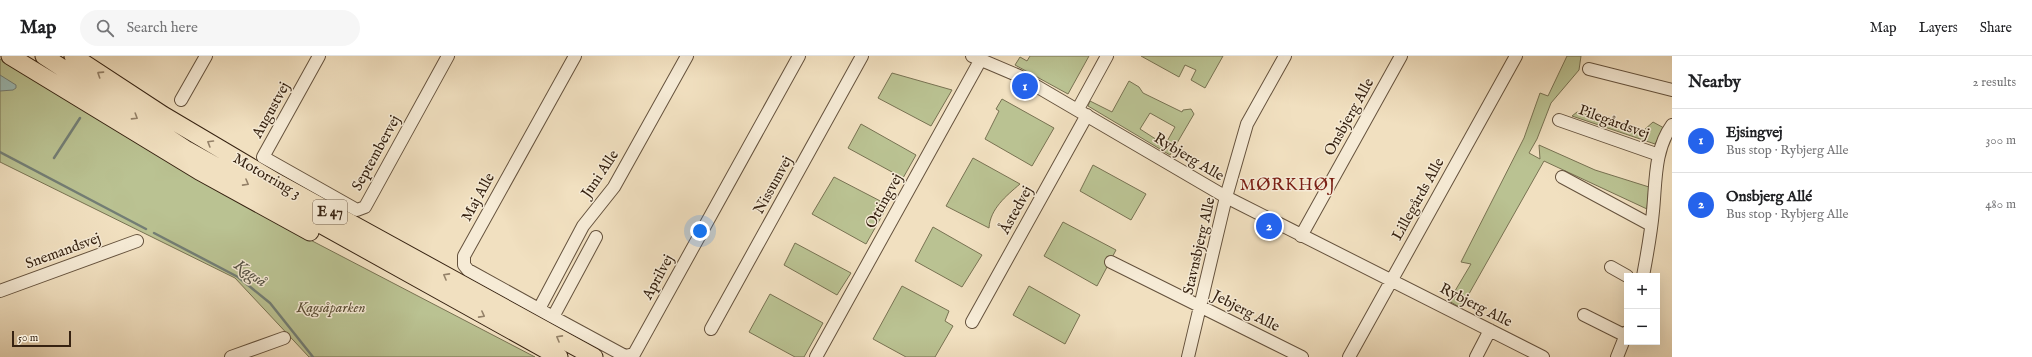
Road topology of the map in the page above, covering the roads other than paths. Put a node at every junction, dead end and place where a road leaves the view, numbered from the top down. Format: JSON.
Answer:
{"nodes":[{"id":1,"x":10,"y":56,"type":"edge"},
{"id":2,"x":19,"y":56,"type":"edge"},
{"id":3,"x":35,"y":56,"type":"edge"},
{"id":4,"x":44,"y":56,"type":"edge"},
{"id":5,"x":73,"y":56,"type":"edge"},
{"id":6,"x":206,"y":56,"type":"edge"},
{"id":7,"x":319,"y":56,"type":"edge"},
{"id":8,"x":448,"y":56,"type":"edge"},
{"id":9,"x":576,"y":56,"type":"edge"},
{"id":10,"x":687,"y":56,"type":"edge"},
{"id":11,"x":799,"y":56,"type":"edge"},
{"id":12,"x":862,"y":56,"type":"edge"},
{"id":13,"x":1107,"y":56,"type":"edge"},
{"id":14,"x":1285,"y":56,"type":"edge"},
{"id":15,"x":1401,"y":56,"type":"edge"},
{"id":16,"x":1516,"y":56,"type":"edge"},
{"id":17,"x":976,"y":58,"type":"edge"},
{"id":18,"x":995,"y":60,"type":"edge"},
{"id":19,"x":1589,"y":69,"type":"dead end"},
{"id":20,"x":68,"y":73,"type":"junction"},
{"id":21,"x":1672,"y":90,"type":"edge"},
{"id":22,"x":68,"y":92,"type":"junction"},
{"id":23,"x":181,"y":100,"type":"dead end"},
{"id":24,"x":1082,"y":112,"type":"junction"},
{"id":25,"x":1559,"y":120,"type":"dead end"},
{"id":26,"x":1672,"y":125,"type":"edge"},
{"id":27,"x":1659,"y":155,"type":"junction"},
{"id":28,"x":1562,"y":177,"type":"dead end"},
{"id":29,"x":306,"y":182,"type":"joint"},
{"id":30,"x":1226,"y":197,"type":"junction"},
{"id":31,"x":1651,"y":225,"type":"junction"},
{"id":32,"x":1301,"y":236,"type":"junction"},
{"id":33,"x":596,"y":237,"type":"dead end"},
{"id":34,"x":137,"y":241,"type":"dead end"},
{"id":35,"x":1111,"y":262,"type":"dead end"},
{"id":36,"x":1611,"y":267,"type":"dead end"},
{"id":37,"x":1643,"y":273,"type":"edge"},
{"id":38,"x":1624,"y":274,"type":"edge"},
{"id":39,"x":1391,"y":281,"type":"junction"},
{"id":40,"x":0,"y":291,"type":"edge"},
{"id":41,"x":454,"y":300,"type":"junction"},
{"id":42,"x":1202,"y":306,"type":"junction"},
{"id":43,"x":539,"y":309,"type":"junction"},
{"id":44,"x":1584,"y":315,"type":"dead end"},
{"id":45,"x":553,"y":317,"type":"junction"},
{"id":46,"x":972,"y":322,"type":"dead end"},
{"id":47,"x":712,"y":329,"type":"dead end"},
{"id":48,"x":1490,"y":330,"type":"junction"},
{"id":49,"x":1624,"y":333,"type":"edge"},
{"id":50,"x":284,"y":338,"type":"dead end"},
{"id":51,"x":1624,"y":339,"type":"edge"},
{"id":52,"x":231,"y":357,"type":"edge"},
{"id":53,"x":559,"y":357,"type":"edge"},
{"id":54,"x":594,"y":357,"type":"edge"},
{"id":55,"x":816,"y":357,"type":"edge"},
{"id":56,"x":1188,"y":357,"type":"edge"},
{"id":57,"x":1302,"y":357,"type":"edge"},
{"id":58,"x":1349,"y":357,"type":"edge"},
{"id":59,"x":1476,"y":357,"type":"edge"},
{"id":60,"x":1543,"y":357,"type":"edge"},
{"id":61,"x":1617,"y":357,"type":"edge"}],
"edges":[{"from":1,"to":22,"type":"highway"},
{"from":2,"to":22,"type":"highway"},
{"from":3,"to":20,"type":"highway"},
{"from":4,"to":20,"type":"highway","name":"Motorring 3","number":"E 47"},
{"from":54,"to":5,"type":"highway","name":"Motorring 3","number":"E 47","one_way":true},
{"from":6,"to":23,"type":"street"},
{"from":7,"to":29,"type":"street","name":"Augustvej"},
{"from":8,"to":29,"type":"street","name":"Septembervej"},
{"from":9,"to":43,"type":"street","name":"Maj Alle"},
{"from":10,"to":43,"type":"street","name":"Juni Alle"},
{"from":11,"to":45,"type":"street","name":"Aprilvej"},
{"from":12,"to":47,"type":"street","name":"Nissumvej"},
{"from":13,"to":24,"type":"street","name":"Åstedvej"},
{"from":14,"to":30,"type":"street","name":"Stavnsbjerg Alle"},
{"from":15,"to":32,"type":"street","name":"Onsbjerg Alle"},
{"from":16,"to":39,"type":"street","name":"Lillegårds Alle"},
{"from":17,"to":18,"type":"street","name":"Rybjerg Alle"},
{"from":17,"to":55,"type":"street","name":"Ottingvej"},
{"from":18,"to":24,"type":"street","name":"Rybjerg Alle"},
{"from":19,"to":21,"type":"street"},
{"from":20,"to":41,"type":"highway","name":"Motorring 3","number":"E 47","one_way":true},
{"from":22,"to":41,"type":"highway"},
{"from":24,"to":30,"type":"street","name":"Rybjerg Alle"},
{"from":24,"to":46,"type":"street","name":"Åstedvej"},
{"from":25,"to":27,"type":"street","name":"Pilegårdsvej"},
{"from":26,"to":27,"type":"street","name":"Pilegårdsvej"},
{"from":27,"to":31,"type":"street","name":"Pilegårdsvej"},
{"from":28,"to":31,"type":"street"},
{"from":30,"to":32,"type":"street","name":"Rybjerg Alle"},
{"from":30,"to":42,"type":"street","name":"Stavnsbjerg Alle"},
{"from":31,"to":37,"type":"street","name":"Pilegårdsvej"},
{"from":32,"to":39,"type":"street","name":"Rybjerg Alle"},
{"from":33,"to":45,"type":"street"},
{"from":34,"to":40,"type":"street","name":"Snemandsvej"},
{"from":35,"to":42,"type":"street","name":"Jebjerg Alle"},
{"from":36,"to":38,"type":"street"},
{"from":39,"to":48,"type":"street","name":"Rybjerg Alle"},
{"from":39,"to":58,"type":"street","name":"Lillegårds Alle"},
{"from":41,"to":53,"type":"highway","name":"Motorring 3","number":"E 47","one_way":true},
{"from":42,"to":56,"type":"street","name":"Stavnsbjerg Alle"},
{"from":42,"to":57,"type":"street","name":"Jebjerg Alle"},
{"from":43,"to":45,"type":"street","name":"Maj Alle"},
{"from":44,"to":49,"type":"street"},
{"from":48,"to":59,"type":"street"},
{"from":48,"to":60,"type":"street","name":"Rybjerg Alle"},
{"from":50,"to":52,"type":"street"},
{"from":51,"to":61,"type":"street"}]}
